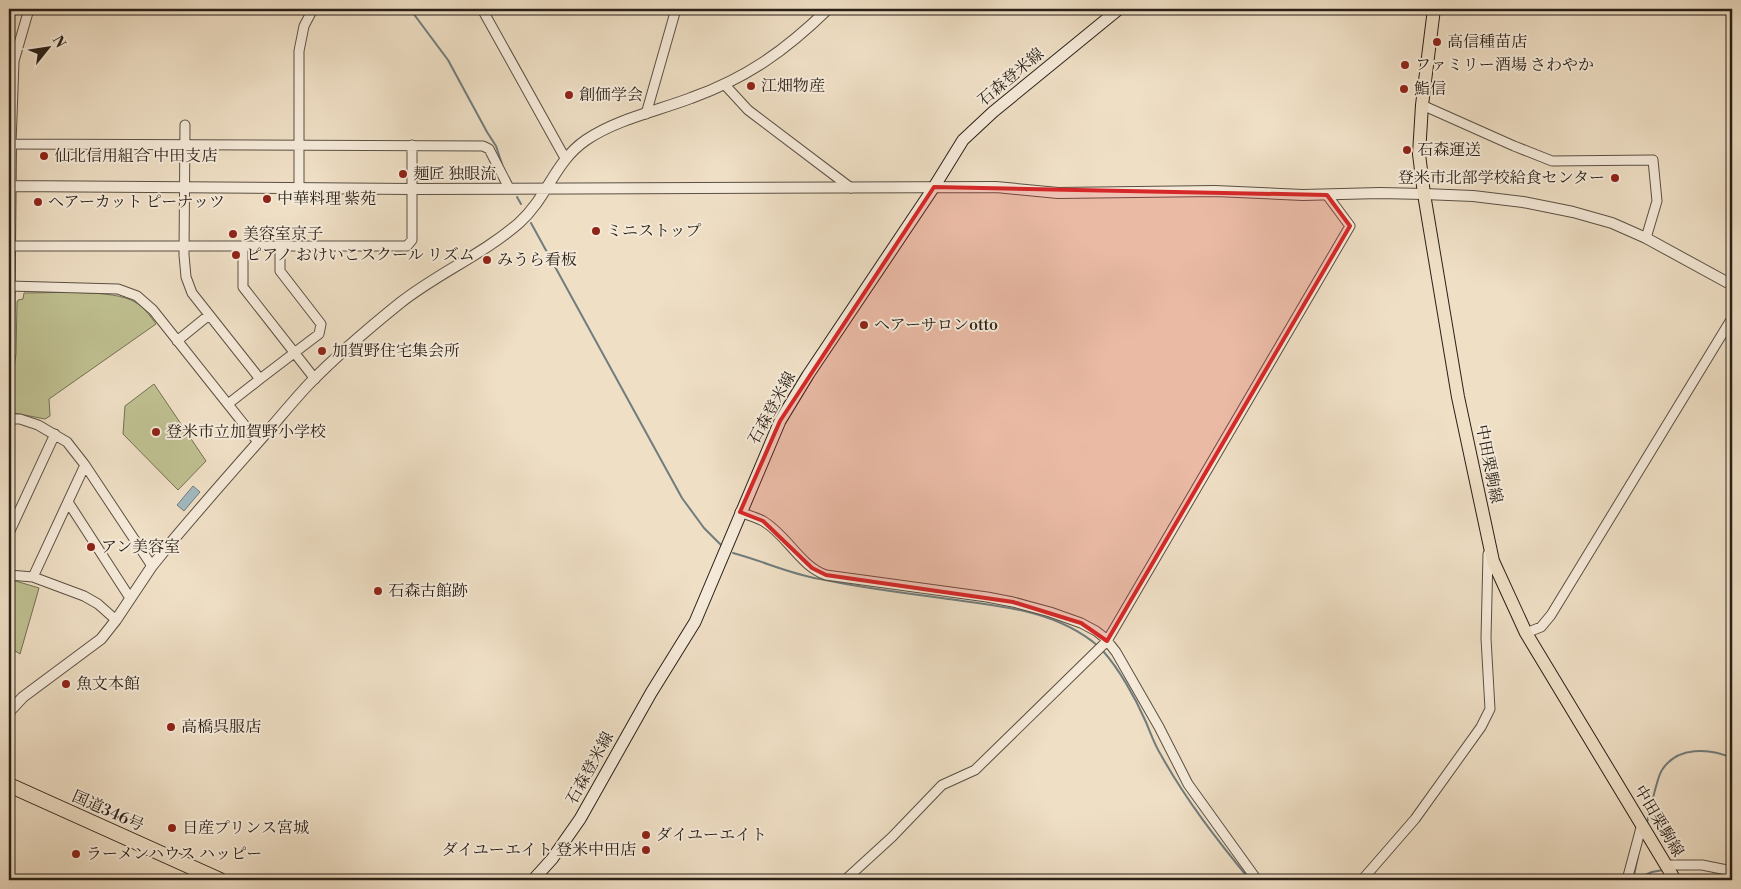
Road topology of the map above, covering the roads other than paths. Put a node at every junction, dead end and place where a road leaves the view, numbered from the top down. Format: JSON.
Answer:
{"nodes":[{"id":1,"x":29,"y":9,"type":"edge"},
{"id":2,"x":313,"y":9,"type":"edge"},
{"id":3,"x":482,"y":9,"type":"edge"},
{"id":4,"x":676,"y":9,"type":"edge"},
{"id":5,"x":828,"y":9,"type":"edge"},
{"id":6,"x":1119,"y":9,"type":"edge"},
{"id":7,"x":1434,"y":9,"type":"edge"},
{"id":8,"x":725,"y":85,"type":"junction"},
{"id":9,"x":1422,"y":105,"type":"junction"},
{"id":10,"x":646,"y":114,"type":"junction"},
{"id":11,"x":185,"y":125,"type":"dead end"},
{"id":12,"x":10,"y":144,"type":"edge"},
{"id":13,"x":185,"y":144,"type":"junction"},
{"id":14,"x":298,"y":145,"type":"junction"},
{"id":15,"x":412,"y":146,"type":"junction"},
{"id":16,"x":565,"y":158,"type":"junction"},
{"id":17,"x":10,"y":186,"type":"edge"},
{"id":18,"x":185,"y":187,"type":"junction"},
{"id":19,"x":299,"y":187,"type":"junction"},
{"id":20,"x":934,"y":187,"type":"junction"},
{"id":21,"x":509,"y":188,"type":"junction"},
{"id":22,"x":548,"y":188,"type":"junction"},
{"id":23,"x":851,"y":188,"type":"junction"},
{"id":24,"x":412,"y":189,"type":"junction"},
{"id":25,"x":1424,"y":194,"type":"junction"},
{"id":26,"x":1327,"y":195,"type":"junction"},
{"id":27,"x":1646,"y":238,"type":"junction"},
{"id":28,"x":11,"y":246,"type":"junction"},
{"id":29,"x":184,"y":246,"type":"junction"},
{"id":30,"x":243,"y":247,"type":"junction"},
{"id":31,"x":280,"y":247,"type":"junction"},
{"id":32,"x":1732,"y":285,"type":"edge"},
{"id":33,"x":10,"y":286,"type":"edge"},
{"id":34,"x":209,"y":315,"type":"junction"},
{"id":35,"x":1732,"y":318,"type":"edge"},
{"id":36,"x":177,"y":341,"type":"junction"},
{"id":37,"x":294,"y":352,"type":"junction"},
{"id":38,"x":9,"y":356,"type":"edge"},
{"id":39,"x":315,"y":378,"type":"junction"},
{"id":40,"x":260,"y":379,"type":"junction"},
{"id":41,"x":228,"y":404,"type":"junction"},
{"id":42,"x":9,"y":419,"type":"edge"},
{"id":43,"x":55,"y":434,"type":"junction"},
{"id":44,"x":258,"y":442,"type":"junction"},
{"id":45,"x":85,"y":465,"type":"junction"},
{"id":46,"x":68,"y":502,"type":"junction"},
{"id":47,"x":740,"y":512,"type":"junction"},
{"id":48,"x":9,"y":533,"type":"edge"},
{"id":49,"x":1488,"y":543,"type":"junction"},
{"id":50,"x":152,"y":566,"type":"junction"},
{"id":51,"x":9,"y":575,"type":"edge"},
{"id":52,"x":33,"y":577,"type":"junction"},
{"id":53,"x":130,"y":598,"type":"junction"},
{"id":54,"x":116,"y":620,"type":"junction"},
{"id":55,"x":1526,"y":633,"type":"junction"},
{"id":56,"x":1103,"y":646,"type":"junction"},
{"id":57,"x":9,"y":712,"type":"edge"},
{"id":58,"x":9,"y":785,"type":"edge"},
{"id":59,"x":1642,"y":824,"type":"junction"},
{"id":60,"x":1670,"y":871,"type":"edge"},
{"id":61,"x":1732,"y":871,"type":"edge"},
{"id":62,"x":220,"y":880,"type":"edge"},
{"id":63,"x":533,"y":880,"type":"edge"},
{"id":64,"x":844,"y":880,"type":"edge"},
{"id":65,"x":1257,"y":880,"type":"edge"},
{"id":66,"x":1362,"y":880,"type":"edge"},
{"id":67,"x":1627,"y":880,"type":"edge"}],
"edges":[{"from":1,"to":12,"type":"street"},
{"from":2,"to":14,"type":"street"},
{"from":3,"to":16,"type":"street"},
{"from":4,"to":10,"type":"street"},
{"from":5,"to":8,"type":"street"},
{"from":6,"to":20,"type":"main road","name":"石森登米線"},
{"from":7,"to":9,"type":"main road","name":"中田栗駒線"},
{"from":8,"to":10,"type":"street"},
{"from":8,"to":23,"type":"street"},
{"from":9,"to":25,"type":"main road","name":"中田栗駒線"},
{"from":9,"to":27,"type":"street"},
{"from":10,"to":16,"type":"street"},
{"from":11,"to":13,"type":"street"},
{"from":12,"to":13,"type":"street"},
{"from":12,"to":17,"type":"street"},
{"from":13,"to":14,"type":"street"},
{"from":13,"to":18,"type":"street"},
{"from":14,"to":15,"type":"street"},
{"from":14,"to":19,"type":"street"},
{"from":15,"to":21,"type":"street"},
{"from":15,"to":24,"type":"street"},
{"from":16,"to":22,"type":"street"},
{"from":17,"to":18,"type":"street"},
{"from":17,"to":28,"type":"street"},
{"from":18,"to":19,"type":"street"},
{"from":18,"to":29,"type":"street"},
{"from":19,"to":24,"type":"street"},
{"from":20,"to":23,"type":"street"},
{"from":20,"to":26,"type":"street"},
{"from":20,"to":47,"type":"main road","name":"石森登米線"},
{"from":21,"to":22,"type":"street"},
{"from":21,"to":24,"type":"street"},
{"from":22,"to":23,"type":"street"},
{"from":22,"to":39,"type":"street"},
{"from":24,"to":31,"type":"street"},
{"from":25,"to":26,"type":"street"},
{"from":25,"to":27,"type":"street"},
{"from":25,"to":49,"type":"main road","name":"中田栗駒線"},
{"from":26,"to":56,"type":"street"},
{"from":27,"to":32,"type":"street"},
{"from":28,"to":29,"type":"street"},
{"from":28,"to":33,"type":"street"},
{"from":29,"to":30,"type":"street"},
{"from":29,"to":34,"type":"street"},
{"from":30,"to":31,"type":"street"},
{"from":30,"to":37,"type":"street"},
{"from":31,"to":37,"type":"street"},
{"from":33,"to":36,"type":"street"},
{"from":33,"to":38,"type":"street"},
{"from":34,"to":36,"type":"street"},
{"from":34,"to":40,"type":"street"},
{"from":35,"to":55,"type":"street"},
{"from":36,"to":41,"type":"street"},
{"from":37,"to":39,"type":"street"},
{"from":37,"to":40,"type":"street"},
{"from":39,"to":44,"type":"street"},
{"from":40,"to":41,"type":"street"},
{"from":41,"to":44,"type":"street"},
{"from":42,"to":43,"type":"street"},
{"from":43,"to":45,"type":"street"},
{"from":43,"to":48,"type":"street"},
{"from":44,"to":50,"type":"street"},
{"from":45,"to":46,"type":"street"},
{"from":45,"to":50,"type":"street"},
{"from":46,"to":52,"type":"street"},
{"from":46,"to":53,"type":"street"},
{"from":47,"to":56,"type":"street"},
{"from":47,"to":63,"type":"main road","name":"石森登米線"},
{"from":49,"to":55,"type":"main road","name":"中田栗駒線"},
{"from":49,"to":66,"type":"street"},
{"from":50,"to":53,"type":"street"},
{"from":51,"to":52,"type":"street"},
{"from":52,"to":54,"type":"street"},
{"from":53,"to":54,"type":"street"},
{"from":54,"to":57,"type":"street"},
{"from":55,"to":59,"type":"main road","name":"中田栗駒線"},
{"from":56,"to":64,"type":"street"},
{"from":56,"to":65,"type":"street"},
{"from":58,"to":62,"type":"highway","name":"国道346号"},
{"from":59,"to":60,"type":"main road","name":"中田栗駒線"},
{"from":59,"to":67,"type":"street"},
{"from":60,"to":61,"type":"street"}]}
